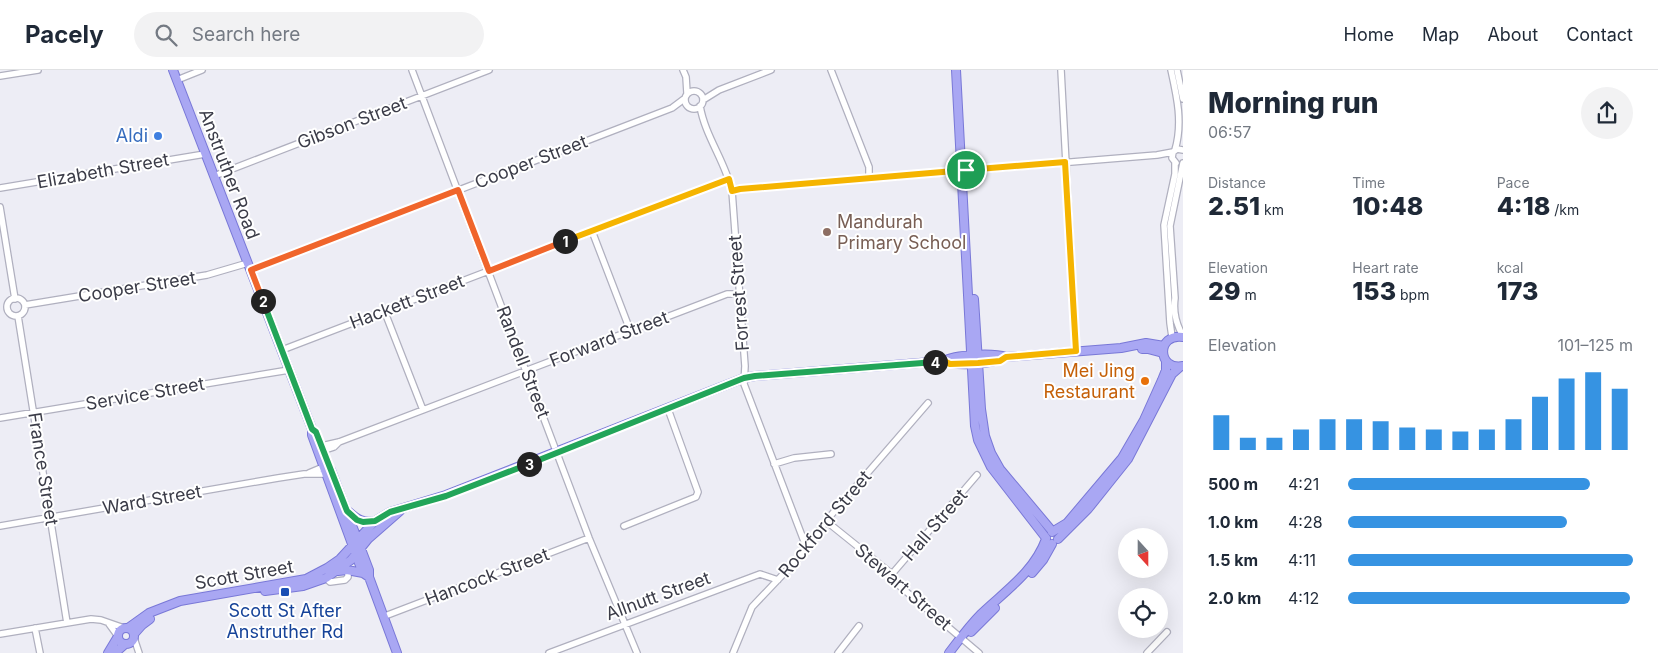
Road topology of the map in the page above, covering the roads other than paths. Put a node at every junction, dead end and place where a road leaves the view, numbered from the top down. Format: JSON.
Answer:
{"nodes":[{"id":1,"x":38,"y":70,"type":"edge"},
{"id":2,"x":173,"y":70,"type":"edge"},
{"id":3,"x":202,"y":70,"type":"edge"},
{"id":4,"x":412,"y":70,"type":"edge"},
{"id":5,"x":489,"y":70,"type":"edge"},
{"id":6,"x":683,"y":70,"type":"edge"},
{"id":7,"x":771,"y":70,"type":"edge"},
{"id":8,"x":831,"y":70,"type":"edge"},
{"id":9,"x":956,"y":70,"type":"edge"},
{"id":10,"x":961,"y":70,"type":"edge"},
{"id":11,"x":1061,"y":70,"type":"edge"},
{"id":12,"x":1171,"y":70,"type":"edge"},
{"id":13,"x":1177,"y":70,"type":"edge"},
{"id":14,"x":0,"y":76,"type":"edge"},
{"id":15,"x":686,"y":77,"type":"junction"},
{"id":16,"x":177,"y":80,"type":"junction"},
{"id":17,"x":719,"y":90,"type":"junction"},
{"id":18,"x":699,"y":92,"type":"junction"},
{"id":19,"x":687,"y":93,"type":"junction"},
{"id":20,"x":422,"y":96,"type":"junction"},
{"id":21,"x":1183,"y":99,"type":"edge"},
{"id":22,"x":684,"y":100,"type":"junction"},
{"id":23,"x":702,"y":103,"type":"junction"},
{"id":24,"x":672,"y":108,"type":"junction"},
{"id":25,"x":691,"y":108,"type":"junction"},
{"id":26,"x":703,"y":121,"type":"junction"},
{"id":27,"x":1183,"y":150,"type":"edge"},
{"id":28,"x":205,"y":154,"type":"junction"},
{"id":29,"x":1174,"y":155,"type":"junction"},
{"id":30,"x":1065,"y":162,"type":"junction"},
{"id":31,"x":1183,"y":162,"type":"edge"},
{"id":32,"x":964,"y":170,"type":"junction"},
{"id":33,"x":214,"y":176,"type":"junction"},
{"id":34,"x":869,"y":178,"type":"junction"},
{"id":35,"x":729,"y":179,"type":"junction"},
{"id":36,"x":0,"y":188,"type":"edge"},
{"id":37,"x":458,"y":190,"type":"junction"},
{"id":38,"x":732,"y":191,"type":"junction"},
{"id":39,"x":0,"y":207,"type":"edge"},
{"id":40,"x":592,"y":231,"type":"junction"},
{"id":41,"x":249,"y":267,"type":"junction"},
{"id":42,"x":489,"y":271,"type":"junction"},
{"id":43,"x":739,"y":294,"type":"junction"},
{"id":44,"x":15,"y":299,"type":"junction"},
{"id":45,"x":25,"y":305,"type":"junction"},
{"id":46,"x":8,"y":308,"type":"junction"},
{"id":47,"x":0,"y":310,"type":"edge"},
{"id":48,"x":384,"y":310,"type":"junction"},
{"id":49,"x":18,"y":316,"type":"junction"},
{"id":50,"x":630,"y":330,"type":"junction"},
{"id":51,"x":1172,"y":337,"type":"junction"},
{"id":52,"x":1183,"y":337,"type":"edge"},
{"id":53,"x":282,"y":350,"type":"junction"},
{"id":54,"x":1076,"y":351,"type":"junction"},
{"id":55,"x":1164,"y":353,"type":"junction"},
{"id":56,"x":974,"y":359,"type":"junction"},
{"id":57,"x":1181,"y":367,"type":"edge"},
{"id":58,"x":289,"y":370,"type":"junction"},
{"id":59,"x":526,"y":371,"type":"junction"},
{"id":60,"x":744,"y":378,"type":"junction"},
{"id":61,"x":928,"y":403,"type":"dead end"},
{"id":62,"x":668,"y":409,"type":"junction"},
{"id":63,"x":977,"y":409,"type":"junction"},
{"id":64,"x":423,"y":410,"type":"junction"},
{"id":65,"x":34,"y":413,"type":"junction"},
{"id":66,"x":0,"y":418,"type":"edge"},
{"id":67,"x":320,"y":449,"type":"junction"},
{"id":68,"x":557,"y":452,"type":"junction"},
{"id":69,"x":831,"y":454,"type":"dead end"},
{"id":70,"x":774,"y":464,"type":"junction"},
{"id":71,"x":328,"y":470,"type":"junction"},
{"id":72,"x":977,"y":475,"type":"dead end"},
{"id":73,"x":401,"y":510,"type":"junction"},
{"id":74,"x":347,"y":511,"type":"junction"},
{"id":75,"x":51,"y":517,"type":"junction"},
{"id":76,"x":375,"y":521,"type":"junction"},
{"id":77,"x":826,"y":521,"type":"junction"},
{"id":78,"x":0,"y":526,"type":"edge"},
{"id":79,"x":624,"y":526,"type":"dead end"},
{"id":80,"x":1052,"y":532,"type":"junction"},
{"id":81,"x":588,"y":538,"type":"junction"},
{"id":82,"x":1050,"y":540,"type":"junction"},
{"id":83,"x":355,"y":542,"type":"junction"},
{"id":84,"x":807,"y":549,"type":"junction"},
{"id":85,"x":358,"y":551,"type":"junction"},
{"id":86,"x":338,"y":571,"type":"junction"},
{"id":87,"x":348,"y":572,"type":"dead end"},
{"id":88,"x":892,"y":574,"type":"junction"},
{"id":89,"x":366,"y":575,"type":"junction"},
{"id":90,"x":326,"y":578,"type":"junction"},
{"id":91,"x":778,"y":580,"type":"junction"},
{"id":92,"x":384,"y":616,"type":"junction"},
{"id":93,"x":107,"y":622,"type":"junction"},
{"id":94,"x":68,"y":623,"type":"junction"},
{"id":95,"x":625,"y":624,"type":"junction"},
{"id":96,"x":859,"y":626,"type":"dead end"},
{"id":97,"x":35,"y":628,"type":"junction"},
{"id":98,"x":130,"y":632,"type":"junction"},
{"id":99,"x":0,"y":634,"type":"edge"},
{"id":100,"x":117,"y":636,"type":"junction"},
{"id":101,"x":1161,"y":638,"type":"edge"},
{"id":102,"x":963,"y":639,"type":"junction"},
{"id":103,"x":125,"y":645,"type":"junction"},
{"id":104,"x":139,"y":652,"type":"edge"},
{"id":105,"x":40,"y":653,"type":"edge"},
{"id":106,"x":108,"y":653,"type":"edge"},
{"id":107,"x":115,"y":653,"type":"edge"},
{"id":108,"x":397,"y":653,"type":"edge"},
{"id":109,"x":549,"y":653,"type":"edge"},
{"id":110,"x":637,"y":653,"type":"edge"},
{"id":111,"x":733,"y":653,"type":"edge"},
{"id":112,"x":838,"y":653,"type":"edge"},
{"id":113,"x":949,"y":653,"type":"edge"},
{"id":114,"x":954,"y":653,"type":"edge"},
{"id":115,"x":979,"y":653,"type":"edge"},
{"id":116,"x":1147,"y":653,"type":"edge"}],
"edges":[{"from":1,"to":14,"type":"street"},
{"from":2,"to":16,"type":"main road","name":"Anstruther Road"},
{"from":3,"to":16,"type":"street"},
{"from":4,"to":20,"type":"street","name":"Randell Street"},
{"from":5,"to":20,"type":"street","name":"Gibson Street"},
{"from":6,"to":15,"type":"street"},
{"from":7,"to":17,"type":"street"},
{"from":8,"to":34,"type":"street"},
{"from":9,"to":32,"type":"main road"},
{"from":10,"to":32,"type":"main road"},
{"from":11,"to":30,"type":"street"},
{"from":12,"to":29,"type":"street"},
{"from":13,"to":21,"type":"street"},
{"from":15,"to":18,"type":"street"},
{"from":15,"to":19,"type":"street"},
{"from":16,"to":28,"type":"main road","name":"Anstruther Road"},
{"from":17,"to":18,"type":"street"},
{"from":17,"to":23,"type":"street"},
{"from":18,"to":19,"type":"street"},
{"from":18,"to":23,"type":"street"},
{"from":19,"to":22,"type":"street"},
{"from":20,"to":33,"type":"street","name":"Gibson Street"},
{"from":20,"to":37,"type":"street","name":"Randell Street"},
{"from":22,"to":24,"type":"street","name":"Cooper Street"},
{"from":22,"to":25,"type":"street"},
{"from":23,"to":25,"type":"street"},
{"from":23,"to":26,"type":"street","name":"Forrest Street"},
{"from":24,"to":25,"type":"street","name":"Cooper Street"},
{"from":24,"to":37,"type":"street","name":"Cooper Street"},
{"from":25,"to":26,"type":"street","name":"Forrest Street"},
{"from":26,"to":35,"type":"street","name":"Forrest Street"},
{"from":27,"to":29,"type":"street"},
{"from":28,"to":33,"type":"main road","name":"Anstruther Road"},
{"from":28,"to":36,"type":"street","name":"Elizabeth Street"},
{"from":29,"to":30,"type":"street"},
{"from":29,"to":31,"type":"street"},
{"from":29,"to":51,"type":"street"},
{"from":30,"to":32,"type":"street"},
{"from":30,"to":54,"type":"street"},
{"from":31,"to":52,"type":"street"},
{"from":32,"to":34,"type":"street"},
{"from":32,"to":56,"type":"main road"},
{"from":33,"to":41,"type":"main road","name":"Anstruther Road"},
{"from":34,"to":38,"type":"street"},
{"from":35,"to":38,"type":"street","name":"Forrest Street"},
{"from":35,"to":40,"type":"street","name":"Hackett Street"},
{"from":37,"to":41,"type":"street","name":"Cooper Street"},
{"from":37,"to":42,"type":"street","name":"Randell Street"},
{"from":38,"to":43,"type":"street","name":"Forrest Street"},
{"from":39,"to":44,"type":"street"},
{"from":40,"to":42,"type":"street","name":"Hackett Street"},
{"from":40,"to":50,"type":"street"},
{"from":41,"to":45,"type":"street","name":"Cooper Street"},
{"from":41,"to":53,"type":"main road","name":"Anstruther Road"},
{"from":42,"to":48,"type":"street","name":"Hackett Street"},
{"from":42,"to":59,"type":"street","name":"Randell Street"},
{"from":43,"to":50,"type":"street","name":"Forward Street"},
{"from":43,"to":60,"type":"street","name":"Forrest Street"},
{"from":44,"to":45,"type":"street"},
{"from":44,"to":46,"type":"street"},
{"from":45,"to":49,"type":"street"},
{"from":46,"to":47,"type":"street"},
{"from":46,"to":49,"type":"street"},
{"from":48,"to":53,"type":"street","name":"Hackett Street"},
{"from":48,"to":64,"type":"street"},
{"from":49,"to":65,"type":"street","name":"France Street"},
{"from":50,"to":59,"type":"street","name":"Forward Street"},
{"from":51,"to":52,"type":"main road"},
{"from":51,"to":55,"type":"main road"},
{"from":53,"to":58,"type":"main road","name":"Anstruther Road"},
{"from":54,"to":55,"type":"main road"},
{"from":54,"to":56,"type":"main road"},
{"from":55,"to":57,"type":"main road"},
{"from":55,"to":80,"type":"main road"},
{"from":56,"to":60,"type":"main road"},
{"from":56,"to":63,"type":"main road"},
{"from":57,"to":82,"type":"main road"},
{"from":58,"to":65,"type":"street","name":"Service Street"},
{"from":58,"to":67,"type":"main road","name":"Anstruther Road"},
{"from":59,"to":64,"type":"street","name":"Forward Street"},
{"from":59,"to":68,"type":"street","name":"Randell Street"},
{"from":60,"to":62,"type":"main road"},
{"from":60,"to":70,"type":"street","name":"Forrest Street"},
{"from":61,"to":77,"type":"street","name":"Rockford Street"},
{"from":62,"to":68,"type":"main road"},
{"from":62,"to":79,"type":"street"},
{"from":63,"to":80,"type":"main road"},
{"from":63,"to":82,"type":"main road"},
{"from":64,"to":67,"type":"street","name":"Forward Street"},
{"from":65,"to":66,"type":"street","name":"Service Street"},
{"from":65,"to":75,"type":"street","name":"France Street"},
{"from":67,"to":71,"type":"main road","name":"Anstruther Road"},
{"from":68,"to":73,"type":"main road"},
{"from":68,"to":81,"type":"street","name":"Randell Street"},
{"from":69,"to":70,"type":"street"},
{"from":70,"to":84,"type":"street","name":"Forrest Street"},
{"from":71,"to":74,"type":"main road","name":"Anstruther Road"},
{"from":71,"to":75,"type":"street","name":"Ward Street"},
{"from":71,"to":83,"type":"main road","name":"Anstruther Road"},
{"from":72,"to":88,"type":"street","name":"Hall Street"},
{"from":73,"to":76,"type":"main road"},
{"from":73,"to":85,"type":"main road","name":"Scott Street"},
{"from":74,"to":76,"type":"main road"},
{"from":74,"to":83,"type":"main road","name":"Anstruther Road"},
{"from":75,"to":78,"type":"street","name":"Ward Street"},
{"from":75,"to":94,"type":"street","name":"France Street"},
{"from":76,"to":83,"type":"main road","name":"Scott Street"},
{"from":77,"to":84,"type":"street","name":"Rockford Street"},
{"from":77,"to":88,"type":"street","name":"Stewart Street"},
{"from":80,"to":82,"type":"main road"},
{"from":81,"to":92,"type":"street","name":"Hancock Street"},
{"from":81,"to":95,"type":"street","name":"Randell Street"},
{"from":82,"to":102,"type":"main road"},
{"from":83,"to":85,"type":"main road","name":"Anstruther Road"},
{"from":83,"to":98,"type":"main road","name":"Scott Street"},
{"from":84,"to":91,"type":"street","name":"Rockford Street"},
{"from":85,"to":86,"type":"main road","name":"Scott Street"},
{"from":85,"to":89,"type":"main road","name":"Anstruther Road"},
{"from":86,"to":89,"type":"main road"},
{"from":86,"to":90,"type":"main road","name":"Scott Street"},
{"from":87,"to":90,"type":"street"},
{"from":88,"to":102,"type":"street","name":"Stewart Street"},
{"from":89,"to":92,"type":"main road","name":"Anstruther Road"},
{"from":90,"to":98,"type":"main road","name":"Scott Street"},
{"from":91,"to":95,"type":"street","name":"Allnutt Street"},
{"from":91,"to":111,"type":"street","name":"Rockford Street"},
{"from":92,"to":108,"type":"main road","name":"Anstruther Road"},
{"from":93,"to":94,"type":"street"},
{"from":93,"to":98,"type":"street"},
{"from":93,"to":100,"type":"street"},
{"from":94,"to":97,"type":"street"},
{"from":95,"to":109,"type":"street","name":"Allnutt Street"},
{"from":95,"to":110,"type":"street","name":"Randell Street"},
{"from":96,"to":112,"type":"street"},
{"from":97,"to":99,"type":"street"},
{"from":97,"to":105,"type":"street"},
{"from":98,"to":100,"type":"main road"},
{"from":98,"to":103,"type":"main road"},
{"from":98,"to":104,"type":"street"},
{"from":100,"to":103,"type":"main road"},
{"from":100,"to":106,"type":"main road"},
{"from":101,"to":116,"type":"street"},
{"from":102,"to":113,"type":"main road"},
{"from":102,"to":114,"type":"main road"},
{"from":102,"to":115,"type":"street","name":"Stewart Street"},
{"from":103,"to":104,"type":"street"},
{"from":103,"to":107,"type":"main road"}]}
